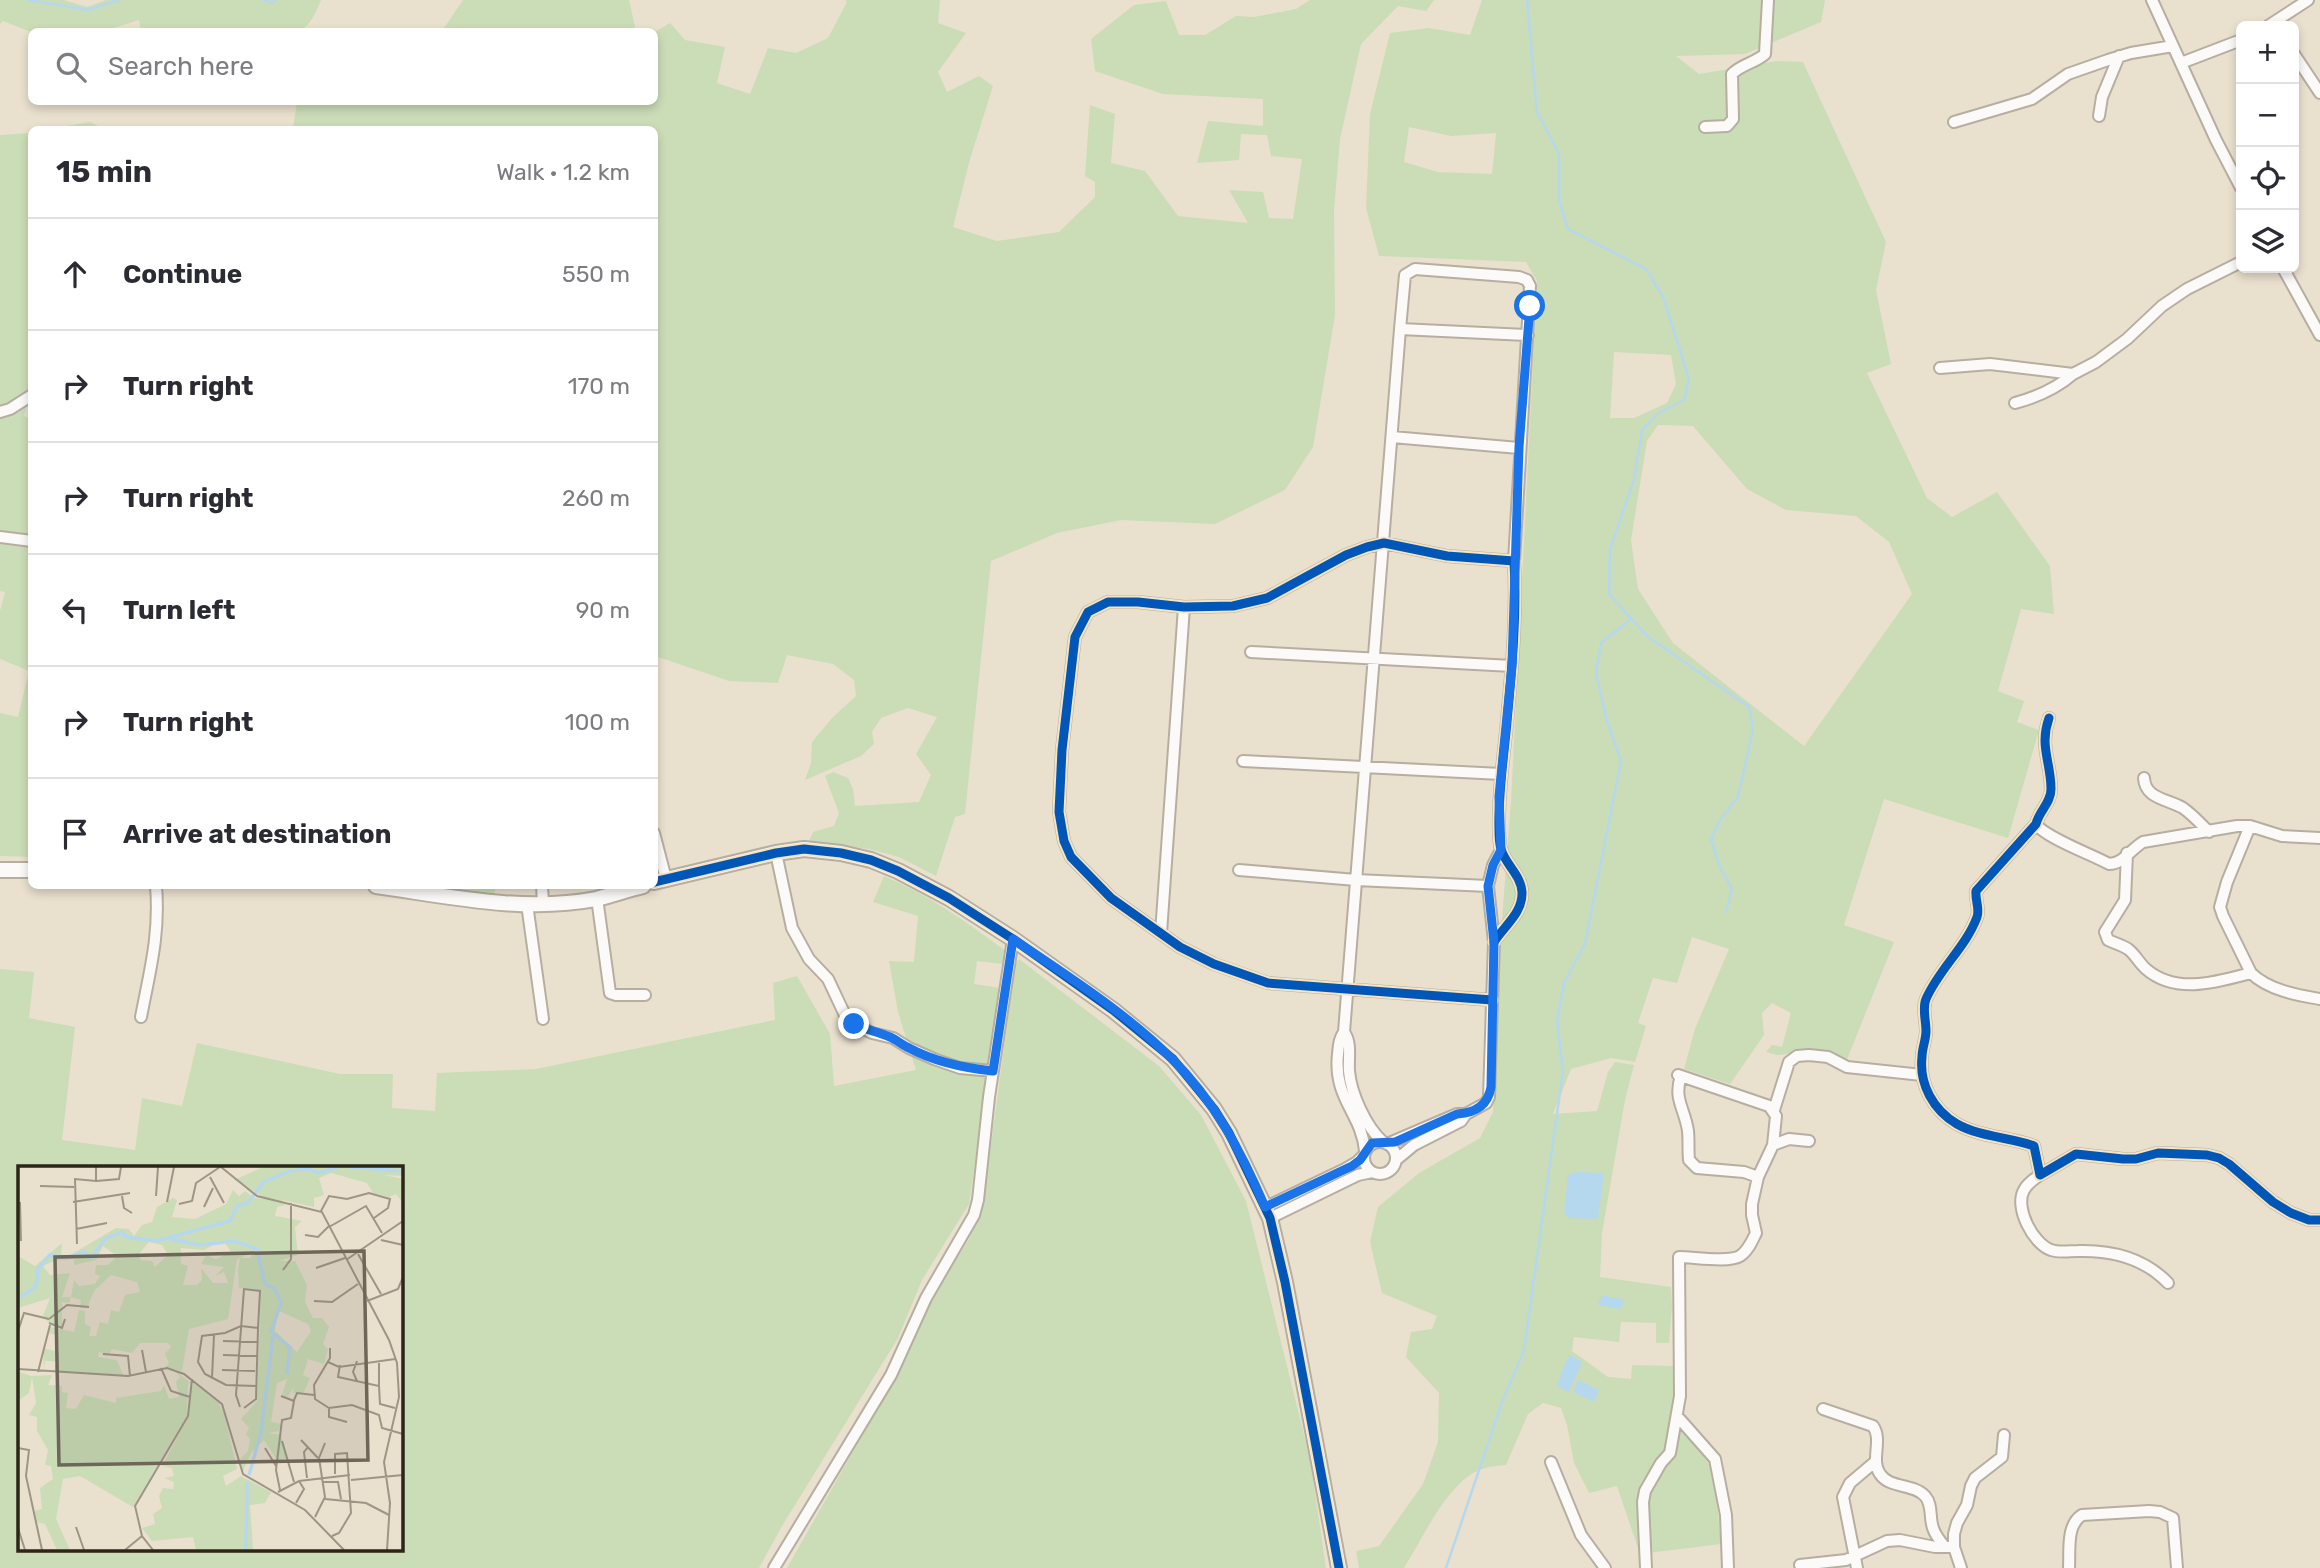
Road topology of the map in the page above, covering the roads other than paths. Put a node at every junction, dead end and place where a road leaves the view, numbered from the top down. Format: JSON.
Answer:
{"nodes":[{"id":1,"x":1768,"y":0,"type":"edge"},
{"id":2,"x":2152,"y":0,"type":"edge"},
{"id":3,"x":2308,"y":0,"type":"edge"},
{"id":4,"x":2278,"y":21,"type":"edge"},
{"id":5,"x":2236,"y":42,"type":"edge"},
{"id":6,"x":2173,"y":46,"type":"junction"},
{"id":7,"x":2119,"y":57,"type":"junction"},
{"id":8,"x":2299,"y":62,"type":"edge"},
{"id":9,"x":2181,"y":63,"type":"junction"},
{"id":10,"x":2320,"y":93,"type":"edge"},
{"id":11,"x":2099,"y":116,"type":"dead end"},
{"id":12,"x":1954,"y":122,"type":"dead end"},
{"id":13,"x":1705,"y":127,"type":"dead end"},
{"id":14,"x":2236,"y":178,"type":"edge"},
{"id":15,"x":2236,"y":264,"type":"edge"},
{"id":16,"x":2286,"y":273,"type":"edge"},
{"id":17,"x":1400,"y":329,"type":"junction"},
{"id":18,"x":1528,"y":335,"type":"junction"},
{"id":19,"x":2320,"y":335,"type":"edge"},
{"id":20,"x":1940,"y":368,"type":"dead end"},
{"id":21,"x":2073,"y":374,"type":"junction"},
{"id":22,"x":28,"y":398,"type":"edge"},
{"id":23,"x":2015,"y":403,"type":"dead end"},
{"id":24,"x":0,"y":412,"type":"edge"},
{"id":25,"x":1392,"y":437,"type":"junction"},
{"id":26,"x":1519,"y":447,"type":"junction"},
{"id":27,"x":0,"y":537,"type":"edge"},
{"id":28,"x":28,"y":540,"type":"edge"},
{"id":29,"x":1384,"y":544,"type":"junction"},
{"id":30,"x":1514,"y":561,"type":"junction"},
{"id":31,"x":1184,"y":607,"type":"junction"},
{"id":32,"x":1251,"y":652,"type":"dead end"},
{"id":33,"x":1373,"y":660,"type":"junction"},
{"id":34,"x":1512,"y":666,"type":"junction"},
{"id":35,"x":2049,"y":718,"type":"dead end"},
{"id":36,"x":1243,"y":761,"type":"dead end"},
{"id":37,"x":1365,"y":766,"type":"junction"},
{"id":38,"x":1501,"y":775,"type":"junction"},
{"id":39,"x":2144,"y":778,"type":"dead end"},
{"id":40,"x":2036,"y":824,"type":"junction"},
{"id":41,"x":2250,"y":826,"type":"junction"},
{"id":42,"x":2209,"y":832,"type":"junction"},
{"id":43,"x":2320,"y":838,"type":"edge"},
{"id":44,"x":1501,"y":850,"type":"junction"},
{"id":45,"x":776,"y":853,"type":"junction"},
{"id":46,"x":2127,"y":853,"type":"junction"},
{"id":47,"x":0,"y":870,"type":"edge"},
{"id":48,"x":28,"y":870,"type":"edge"},
{"id":49,"x":1239,"y":870,"type":"dead end"},
{"id":50,"x":1356,"y":880,"type":"junction"},
{"id":51,"x":660,"y":881,"type":"edge"},
{"id":52,"x":1488,"y":886,"type":"junction"},
{"id":53,"x":156,"y":889,"type":"edge"},
{"id":54,"x":398,"y":889,"type":"edge"},
{"id":55,"x":542,"y":889,"type":"edge"},
{"id":56,"x":627,"y":889,"type":"edge"},
{"id":57,"x":597,"y":898,"type":"junction"},
{"id":58,"x":543,"y":903,"type":"junction"},
{"id":59,"x":527,"y":904,"type":"junction"},
{"id":60,"x":1161,"y":933,"type":"junction"},
{"id":61,"x":1013,"y":939,"type":"junction"},
{"id":62,"x":1494,"y":942,"type":"junction"},
{"id":63,"x":2251,"y":973,"type":"junction"},
{"id":64,"x":1348,"y":988,"type":"junction"},
{"id":65,"x":645,"y":995,"type":"dead end"},
{"id":66,"x":2320,"y":999,"type":"edge"},
{"id":67,"x":1492,"y":1000,"type":"junction"},
{"id":68,"x":141,"y":1017,"type":"dead end"},
{"id":69,"x":544,"y":1019,"type":"dead end"},
{"id":70,"x":993,"y":1071,"type":"junction"},
{"id":71,"x":1922,"y":1075,"type":"junction"},
{"id":72,"x":1351,"y":1102,"type":"junction"},
{"id":73,"x":1774,"y":1110,"type":"junction"},
{"id":74,"x":1466,"y":1114,"type":"junction"},
{"id":75,"x":1809,"y":1141,"type":"dead end"},
{"id":76,"x":1385,"y":1143,"type":"junction"},
{"id":77,"x":1773,"y":1145,"type":"junction"},
{"id":78,"x":1364,"y":1153,"type":"junction"},
{"id":79,"x":1396,"y":1160,"type":"junction"},
{"id":80,"x":1372,"y":1172,"type":"junction"},
{"id":81,"x":2040,"y":1175,"type":"junction"},
{"id":82,"x":1758,"y":1177,"type":"junction"},
{"id":83,"x":1268,"y":1212,"type":"junction"},
{"id":84,"x":2320,"y":1220,"type":"edge"},
{"id":85,"x":2168,"y":1283,"type":"dead end"},
{"id":86,"x":1823,"y":1409,"type":"dead end"},
{"id":87,"x":1677,"y":1416,"type":"junction"},
{"id":88,"x":2004,"y":1436,"type":"dead end"},
{"id":89,"x":1876,"y":1461,"type":"junction"},
{"id":90,"x":1551,"y":1462,"type":"dead end"},
{"id":91,"x":1949,"y":1547,"type":"junction"},
{"id":92,"x":1856,"y":1556,"type":"junction"},
{"id":93,"x":1800,"y":1565,"type":"dead end"},
{"id":94,"x":774,"y":1568,"type":"edge"},
{"id":95,"x":1339,"y":1568,"type":"edge"},
{"id":96,"x":1605,"y":1568,"type":"edge"},
{"id":97,"x":1646,"y":1568,"type":"edge"},
{"id":98,"x":1728,"y":1568,"type":"edge"},
{"id":99,"x":1857,"y":1568,"type":"edge"},
{"id":100,"x":1961,"y":1568,"type":"edge"},
{"id":101,"x":2069,"y":1568,"type":"edge"},
{"id":102,"x":2177,"y":1568,"type":"edge"}],
"edges":[{"from":1,"to":13,"type":"street"},
{"from":2,"to":6,"type":"street"},
{"from":3,"to":4,"type":"street"},
{"from":5,"to":9,"type":"street"},
{"from":6,"to":7,"type":"street"},
{"from":6,"to":9,"type":"street"},
{"from":7,"to":11,"type":"street"},
{"from":7,"to":12,"type":"street"},
{"from":8,"to":10,"type":"street"},
{"from":9,"to":14,"type":"street"},
{"from":15,"to":21,"type":"street"},
{"from":16,"to":19,"type":"street"},
{"from":17,"to":18,"type":"street"},
{"from":17,"to":18,"type":"street"},
{"from":17,"to":25,"type":"street"},
{"from":18,"to":26,"type":"street"},
{"from":20,"to":21,"type":"street"},
{"from":21,"to":23,"type":"street"},
{"from":22,"to":24,"type":"street"},
{"from":25,"to":26,"type":"street"},
{"from":25,"to":29,"type":"street"},
{"from":26,"to":30,"type":"street"},
{"from":27,"to":28,"type":"street"},
{"from":29,"to":30,"type":"street"},
{"from":29,"to":31,"type":"street"},
{"from":29,"to":33,"type":"street"},
{"from":30,"to":34,"type":"street"},
{"from":31,"to":60,"type":"street"},
{"from":31,"to":60,"type":"street"},
{"from":32,"to":33,"type":"street"},
{"from":33,"to":34,"type":"street"},
{"from":33,"to":37,"type":"street"},
{"from":34,"to":38,"type":"street"},
{"from":35,"to":40,"type":"street"},
{"from":36,"to":37,"type":"street"},
{"from":37,"to":38,"type":"street"},
{"from":37,"to":50,"type":"street"},
{"from":38,"to":44,"type":"street"},
{"from":39,"to":42,"type":"street"},
{"from":40,"to":46,"type":"street"},
{"from":40,"to":71,"type":"street"},
{"from":41,"to":42,"type":"street"},
{"from":41,"to":43,"type":"street"},
{"from":41,"to":63,"type":"street"},
{"from":42,"to":46,"type":"street"},
{"from":44,"to":52,"type":"street"},
{"from":44,"to":62,"type":"street"},
{"from":45,"to":51,"type":"street"},
{"from":45,"to":61,"type":"street"},
{"from":45,"to":70,"type":"street"},
{"from":46,"to":63,"type":"street"},
{"from":47,"to":48,"type":"street"},
{"from":49,"to":50,"type":"street"},
{"from":50,"to":52,"type":"street"},
{"from":50,"to":64,"type":"street"},
{"from":52,"to":62,"type":"street"},
{"from":53,"to":68,"type":"street"},
{"from":54,"to":59,"type":"street"},
{"from":55,"to":58,"type":"street"},
{"from":56,"to":57,"type":"street"},
{"from":57,"to":58,"type":"street"},
{"from":57,"to":65,"type":"street"},
{"from":58,"to":59,"type":"street"},
{"from":59,"to":69,"type":"street"},
{"from":60,"to":64,"type":"street"},
{"from":61,"to":70,"type":"street"},
{"from":61,"to":83,"type":"street"},
{"from":62,"to":67,"type":"street"},
{"from":63,"to":66,"type":"street"},
{"from":64,"to":67,"type":"street"},
{"from":64,"to":72,"type":"street"},
{"from":67,"to":74,"type":"street"},
{"from":70,"to":94,"type":"street"},
{"from":71,"to":73,"type":"street"},
{"from":71,"to":81,"type":"street"},
{"from":72,"to":76,"type":"street"},
{"from":72,"to":78,"type":"street"},
{"from":73,"to":77,"type":"street"},
{"from":73,"to":82,"type":"street"},
{"from":74,"to":76,"type":"street"},
{"from":74,"to":79,"type":"street"},
{"from":75,"to":77,"type":"street"},
{"from":76,"to":78,"type":"street"},
{"from":76,"to":79,"type":"street"},
{"from":77,"to":82,"type":"street"},
{"from":78,"to":80,"type":"street"},
{"from":78,"to":83,"type":"street"},
{"from":79,"to":80,"type":"street"},
{"from":80,"to":83,"type":"street"},
{"from":81,"to":84,"type":"street"},
{"from":81,"to":85,"type":"street"},
{"from":82,"to":87,"type":"street"},
{"from":83,"to":95,"type":"street"},
{"from":86,"to":89,"type":"street"},
{"from":87,"to":97,"type":"street"},
{"from":87,"to":98,"type":"street"},
{"from":88,"to":91,"type":"street"},
{"from":89,"to":91,"type":"street"},
{"from":89,"to":92,"type":"street"},
{"from":90,"to":96,"type":"street"},
{"from":91,"to":92,"type":"street"},
{"from":91,"to":100,"type":"street"},
{"from":92,"to":93,"type":"street"},
{"from":92,"to":99,"type":"street"},
{"from":101,"to":102,"type":"street"}]}
